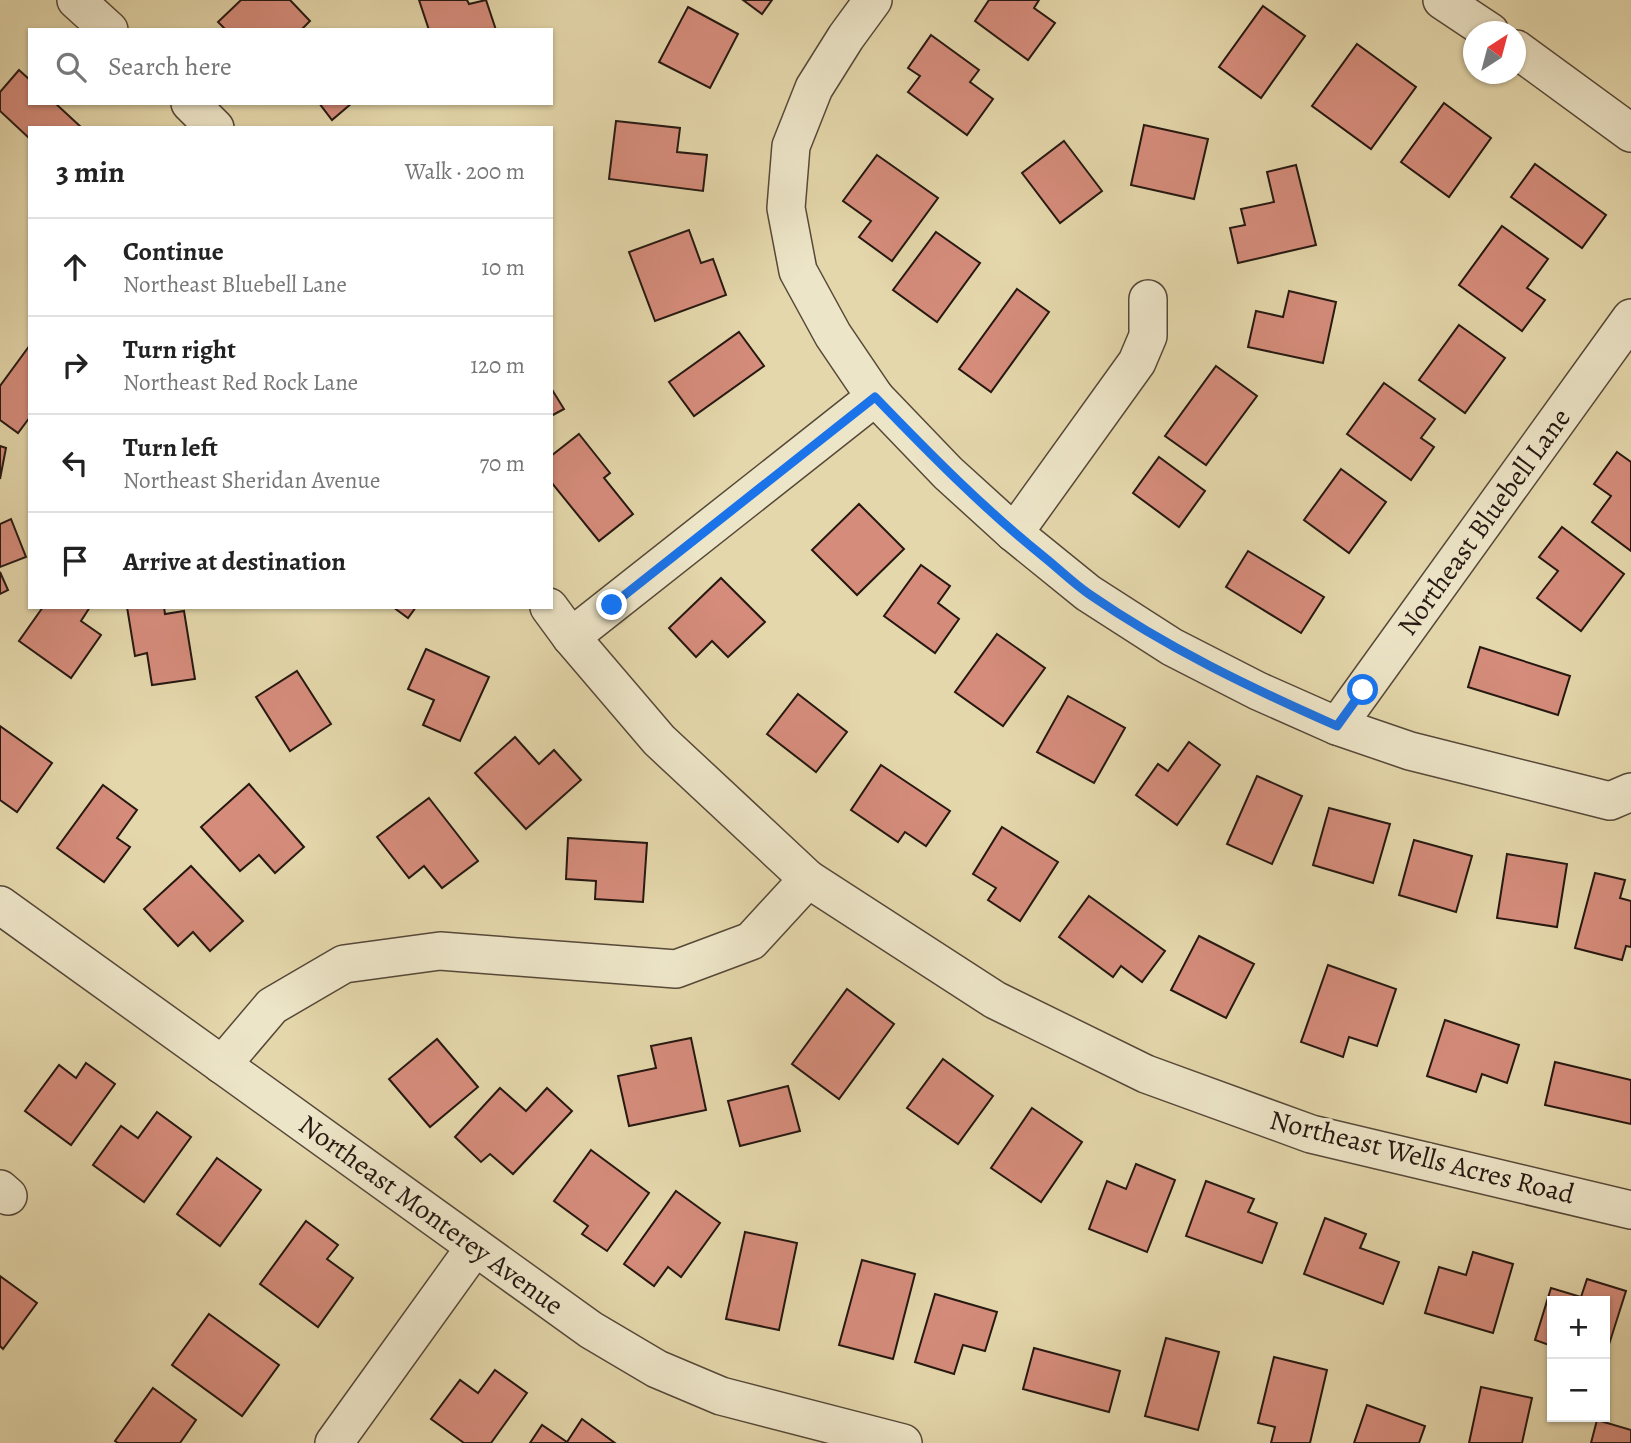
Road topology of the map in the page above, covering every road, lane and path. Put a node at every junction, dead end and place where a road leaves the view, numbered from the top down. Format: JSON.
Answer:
{"nodes":[{"id":1,"x":76,"y":0,"type":"edge"},
{"id":2,"x":873,"y":0,"type":"edge"},
{"id":3,"x":1442,"y":0,"type":"edge"},
{"id":4,"x":1474,"y":21,"type":"edge"},
{"id":5,"x":107,"y":28,"type":"edge"},
{"id":6,"x":1526,"y":57,"type":"edge"},
{"id":7,"x":192,"y":105,"type":"edge"},
{"id":8,"x":213,"y":126,"type":"edge"},
{"id":9,"x":1631,"y":133,"type":"edge"},
{"id":10,"x":1148,"y":299,"type":"dead end"},
{"id":11,"x":1631,"y":318,"type":"edge"},
{"id":12,"x":875,"y":397,"type":"junction"},
{"id":13,"x":1014,"y":533,"type":"junction"},
{"id":14,"x":550,"y":609,"type":"edge"},
{"id":15,"x":571,"y":637,"type":"junction"},
{"id":16,"x":1337,"y":726,"type":"junction"},
{"id":17,"x":1631,"y":792,"type":"edge"},
{"id":18,"x":808,"y":879,"type":"junction"},
{"id":19,"x":0,"y":905,"type":"edge"},
{"id":20,"x":222,"y":1065,"type":"junction"},
{"id":21,"x":1631,"y":1210,"type":"edge"},
{"id":22,"x":475,"y":1247,"type":"junction"},
{"id":23,"x":334,"y":1443,"type":"edge"},
{"id":24,"x":903,"y":1443,"type":"edge"}],
"edges":[{"from":1,"to":5,"type":"street"},
{"from":2,"to":12,"type":"street"},
{"from":3,"to":4,"type":"street"},
{"from":6,"to":9,"type":"street"},
{"from":7,"to":8,"type":"street"},
{"from":10,"to":13,"type":"street"},
{"from":11,"to":16,"type":"street","name":"Northeast Bluebell Lane"},
{"from":12,"to":13,"type":"street"},
{"from":12,"to":15,"type":"street"},
{"from":13,"to":16,"type":"street"},
{"from":14,"to":15,"type":"street","name":"Northeast Wells Acres Road"},
{"from":15,"to":18,"type":"street","name":"Northeast Wells Acres Road"},
{"from":16,"to":17,"type":"street"},
{"from":18,"to":20,"type":"street"},
{"from":18,"to":21,"type":"street","name":"Northeast Wells Acres Road"},
{"from":19,"to":20,"type":"street","name":"Northeast Monterey Avenue"},
{"from":20,"to":22,"type":"street","name":"Northeast Monterey Avenue"},
{"from":22,"to":23,"type":"street"},
{"from":22,"to":24,"type":"street","name":"Northeast Monterey Avenue"}]}
